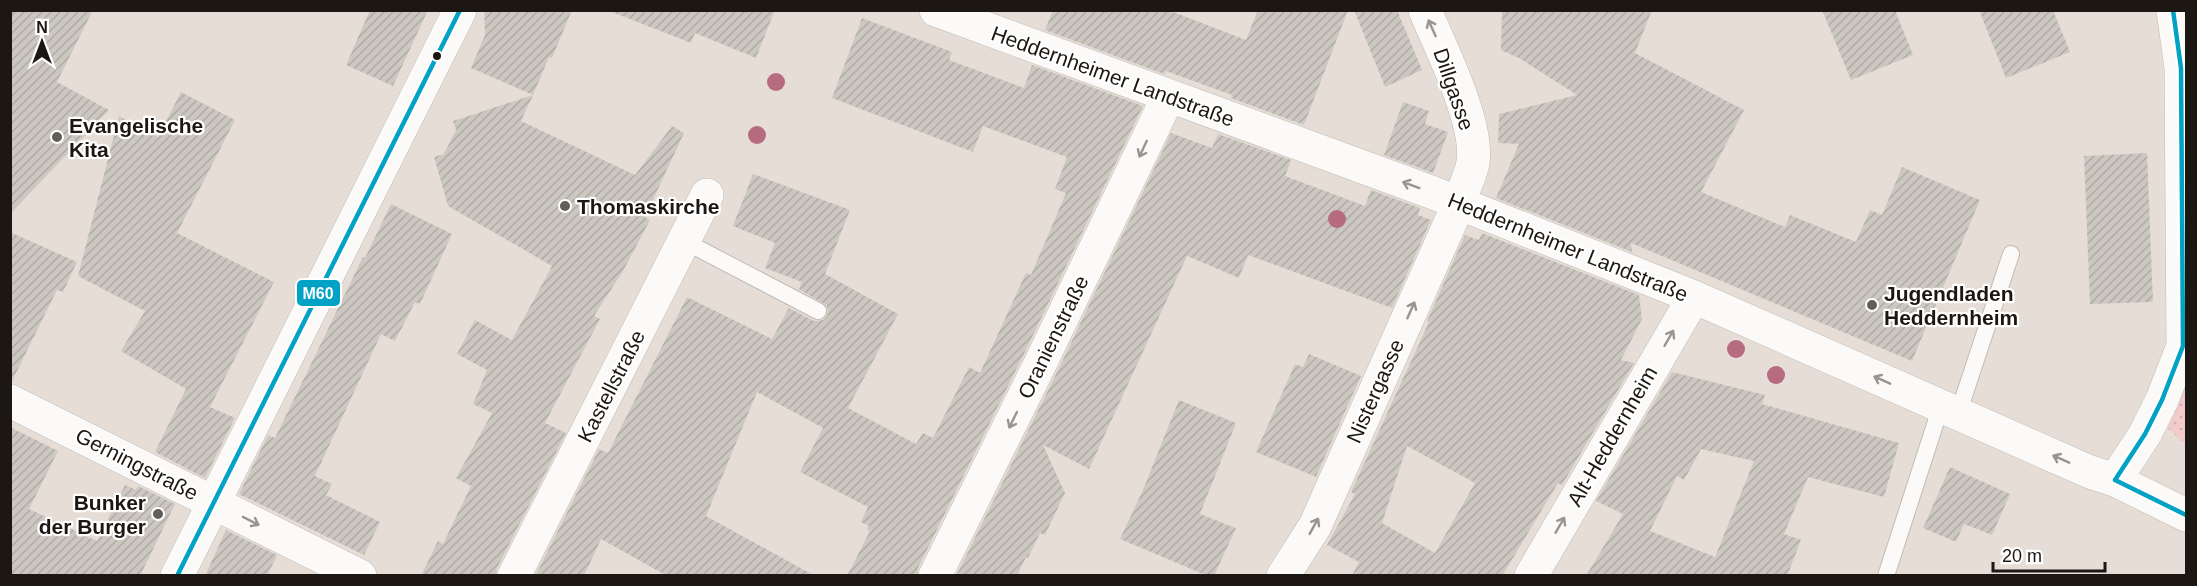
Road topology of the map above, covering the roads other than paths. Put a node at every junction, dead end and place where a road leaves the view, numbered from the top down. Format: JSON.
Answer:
{"nodes":[{"id":1,"x":460,"y":10,"type":"edge"},
{"id":2,"x":936,"y":10,"type":"edge"},
{"id":3,"x":1425,"y":10,"type":"edge"},
{"id":4,"x":2173,"y":10,"type":"edge"},
{"id":5,"x":2184,"y":62,"type":"edge"},
{"id":6,"x":1168,"y":97,"type":"junction"},
{"id":7,"x":707,"y":195,"type":"dead end"},
{"id":8,"x":1459,"y":203,"type":"junction"},
{"id":9,"x":684,"y":241,"type":"junction"},
{"id":10,"x":2011,"y":254,"type":"dead end"},
{"id":11,"x":1694,"y":297,"type":"junction"},
{"id":12,"x":818,"y":311,"type":"dead end"},
{"id":13,"x":10,"y":401,"type":"edge"},
{"id":14,"x":1949,"y":410,"type":"junction"},
{"id":15,"x":2115,"y":480,"type":"junction"},
{"id":16,"x":215,"y":503,"type":"junction"},
{"id":17,"x":2187,"y":515,"type":"edge"},
{"id":18,"x":177,"y":576,"type":"edge"},
{"id":19,"x":360,"y":576,"type":"edge"},
{"id":20,"x":514,"y":576,"type":"edge"},
{"id":21,"x":936,"y":576,"type":"edge"},
{"id":22,"x":1283,"y":576,"type":"edge"},
{"id":23,"x":1531,"y":576,"type":"edge"},
{"id":24,"x":1886,"y":576,"type":"edge"}],
"edges":[{"from":1,"to":16,"type":"street"},
{"from":2,"to":6,"type":"street","name":"Heddernheimer Landstraße"},
{"from":8,"to":3,"type":"street","name":"Dillgasse","one_way":true},
{"from":4,"to":5,"type":"street"},
{"from":5,"to":15,"type":"street"},
{"from":8,"to":6,"type":"street","name":"Heddernheimer Landstraße","one_way":true},
{"from":6,"to":21,"type":"street","name":"Oranienstraße","one_way":true},
{"from":7,"to":9,"type":"street","name":"Kastellstraße"},
{"from":8,"to":11,"type":"street","name":"Heddernheimer Landstraße"},
{"from":22,"to":8,"type":"street","name":"Nistergasse","one_way":true},
{"from":9,"to":12,"type":"lane"},
{"from":9,"to":20,"type":"street","name":"Kastellstraße"},
{"from":10,"to":14,"type":"lane"},
{"from":14,"to":11,"type":"street","name":"Heddernheimer Landstraße","one_way":true},
{"from":23,"to":11,"type":"street","name":"Alt-Heddernheim","one_way":true},
{"from":13,"to":16,"type":"street","name":"Gerningstraße"},
{"from":15,"to":14,"type":"street","name":"Heddernheimer Landstraße","one_way":true},
{"from":14,"to":24,"type":"lane"},
{"from":15,"to":17,"type":"street","name":"Heddernheimer Landstraße"},
{"from":16,"to":18,"type":"street"},
{"from":16,"to":19,"type":"street","name":"Gerningstraße","one_way":true}]}
